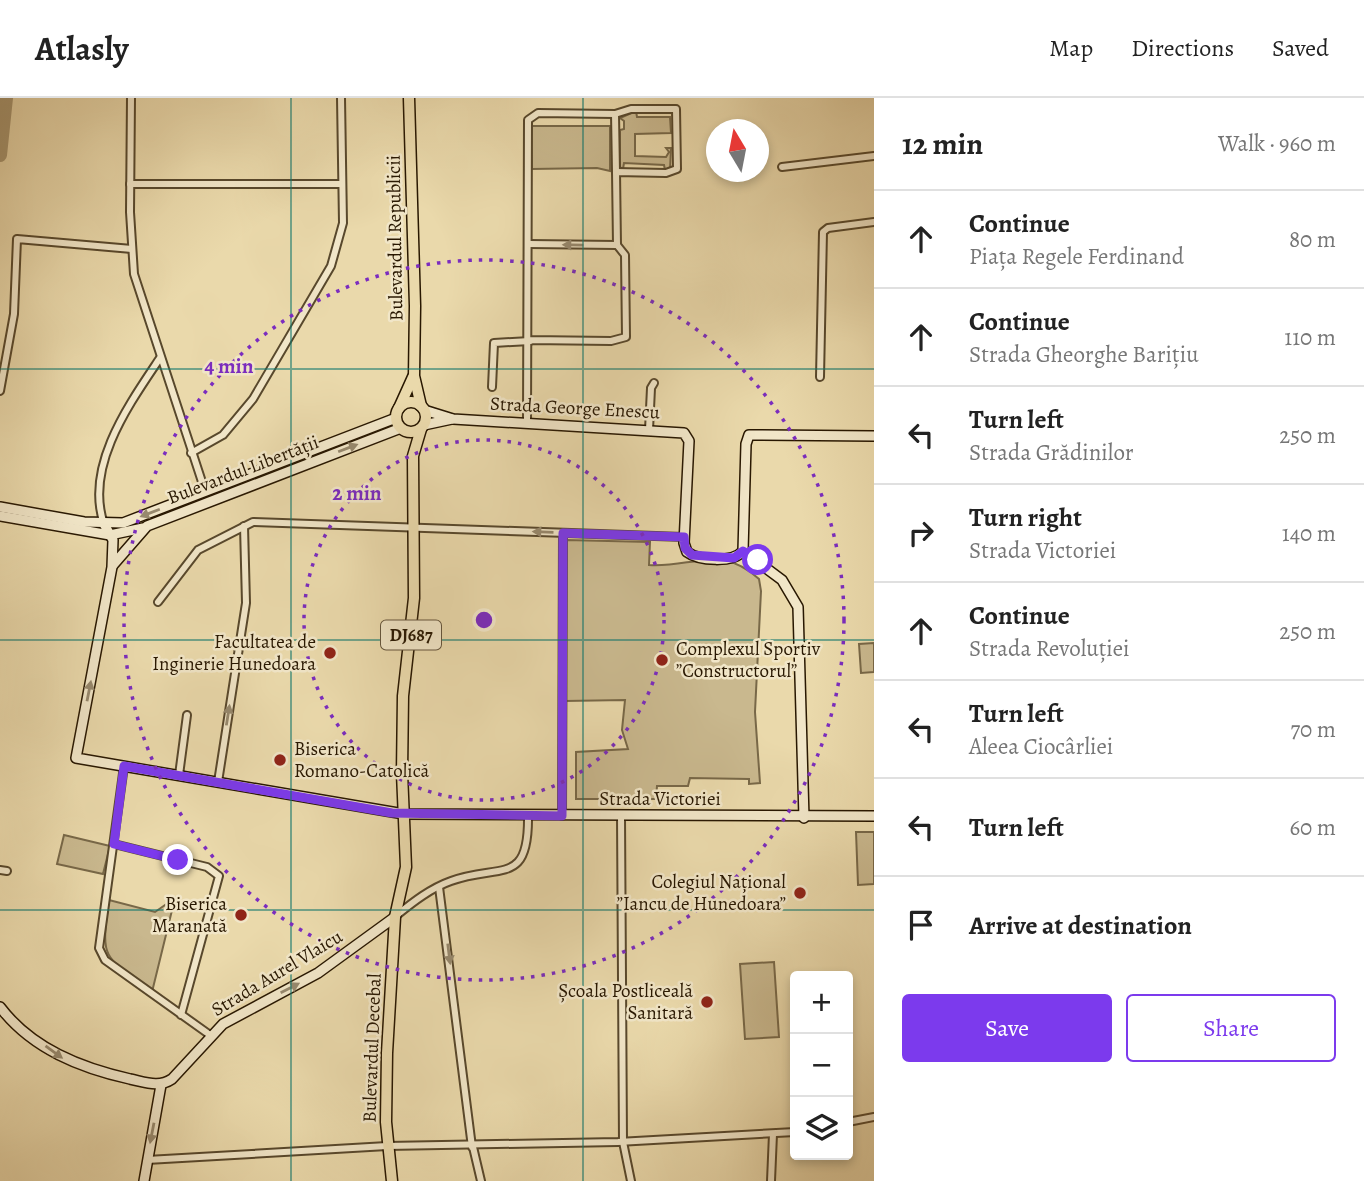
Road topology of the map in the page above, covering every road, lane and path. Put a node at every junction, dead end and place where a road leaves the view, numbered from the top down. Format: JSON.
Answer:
{"nodes":[{"id":1,"x":131,"y":98,"type":"edge"},
{"id":2,"x":341,"y":98,"type":"edge"},
{"id":3,"x":409,"y":98,"type":"edge"},
{"id":4,"x":615,"y":114,"type":"junction"},
{"id":5,"x":874,"y":156,"type":"edge"},
{"id":6,"x":782,"y":167,"type":"dead end"},
{"id":7,"x":616,"y":172,"type":"junction"},
{"id":8,"x":130,"y":184,"type":"junction"},
{"id":9,"x":342,"y":184,"type":"junction"},
{"id":10,"x":874,"y":222,"type":"edge"},
{"id":11,"x":529,"y":244,"type":"junction"},
{"id":12,"x":617,"y":245,"type":"junction"},
{"id":13,"x":132,"y":249,"type":"junction"},
{"id":14,"x":530,"y":340,"type":"junction"},
{"id":15,"x":160,"y":358,"type":"junction"},
{"id":16,"x":414,"y":376,"type":"junction"},
{"id":17,"x":820,"y":377,"type":"dead end"},
{"id":18,"x":654,"y":383,"type":"dead end"},
{"id":19,"x":492,"y":387,"type":"dead end"},
{"id":20,"x":0,"y":391,"type":"edge"},
{"id":21,"x":423,"y":408,"type":"junction"},
{"id":22,"x":398,"y":413,"type":"junction"},
{"id":23,"x":453,"y":419,"type":"junction"},
{"id":24,"x":527,"y":423,"type":"junction"},
{"id":25,"x":423,"y":427,"type":"junction"},
{"id":26,"x":402,"y":429,"type":"junction"},
{"id":27,"x":649,"y":430,"type":"junction"},
{"id":28,"x":874,"y":436,"type":"edge"},
{"id":29,"x":191,"y":453,"type":"junction"},
{"id":30,"x":413,"y":456,"type":"junction"},
{"id":31,"x":205,"y":491,"type":"junction"},
{"id":32,"x":0,"y":507,"type":"edge"},
{"id":33,"x":0,"y":516,"type":"edge"},
{"id":34,"x":103,"y":524,"type":"junction"},
{"id":35,"x":148,"y":526,"type":"junction"},
{"id":36,"x":244,"y":526,"type":"junction"},
{"id":37,"x":415,"y":527,"type":"junction"},
{"id":38,"x":563,"y":533,"type":"junction"},
{"id":39,"x":110,"y":535,"type":"junction"},
{"id":40,"x":684,"y":537,"type":"junction"},
{"id":41,"x":743,"y":551,"type":"junction"},
{"id":42,"x":112,"y":566,"type":"junction"},
{"id":43,"x":158,"y":602,"type":"dead end"},
{"id":44,"x":187,"y":715,"type":"dead end"},
{"id":45,"x":124,"y":766,"type":"junction"},
{"id":46,"x":179,"y":775,"type":"junction"},
{"id":47,"x":218,"y":782,"type":"junction"},
{"id":48,"x":404,"y":814,"type":"junction"},
{"id":49,"x":528,"y":816,"type":"junction"},
{"id":50,"x":562,"y":816,"type":"junction"},
{"id":51,"x":621,"y":816,"type":"junction"},
{"id":52,"x":874,"y":816,"type":"edge"},
{"id":53,"x":804,"y":818,"type":"junction"},
{"id":54,"x":114,"y":844,"type":"junction"},
{"id":55,"x":439,"y":887,"type":"junction"},
{"id":56,"x":395,"y":917,"type":"junction"},
{"id":57,"x":0,"y":1010,"type":"edge"},
{"id":58,"x":181,"y":1015,"type":"junction"},
{"id":59,"x":210,"y":1035,"type":"junction"},
{"id":60,"x":161,"y":1085,"type":"junction"},
{"id":61,"x":874,"y":1117,"type":"edge"},
{"id":62,"x":853,"y":1121,"type":"edge"},
{"id":63,"x":790,"y":1132,"type":"edge"},
{"id":64,"x":773,"y":1134,"type":"junction"},
{"id":65,"x":623,"y":1142,"type":"junction"},
{"id":66,"x":387,"y":1146,"type":"junction"},
{"id":67,"x":473,"y":1147,"type":"junction"},
{"id":68,"x":147,"y":1160,"type":"junction"},
{"id":69,"x":144,"y":1181,"type":"edge"},
{"id":70,"x":392,"y":1181,"type":"edge"},
{"id":71,"x":481,"y":1181,"type":"edge"},
{"id":72,"x":631,"y":1181,"type":"edge"},
{"id":73,"x":771,"y":1181,"type":"edge"}],
"edges":[{"from":1,"to":8,"type":"street"},
{"from":2,"to":9,"type":"street"},
{"from":3,"to":16,"type":"main road","name":"Bulevardul Republicii","number":"DJ687"},
{"from":4,"to":7,"type":"street"},
{"from":4,"to":7,"type":"street"},
{"from":4,"to":11,"type":"street"},
{"from":5,"to":6,"type":"street"},
{"from":7,"to":12,"type":"street"},
{"from":8,"to":9,"type":"street"},
{"from":8,"to":13,"type":"street"},
{"from":9,"to":29,"type":"street"},
{"from":10,"to":17,"type":"street"},
{"from":12,"to":11,"type":"street","one_way":true},
{"from":11,"to":14,"type":"street"},
{"from":12,"to":14,"type":"street"},
{"from":13,"to":15,"type":"street"},
{"from":13,"to":20,"type":"street"},
{"from":14,"to":19,"type":"street"},
{"from":14,"to":24,"type":"street"},
{"from":15,"to":29,"type":"street"},
{"from":15,"to":34,"type":"street"},
{"from":16,"to":21,"type":"main road","name":"Bulevardul Republicii","number":"DJ687"},
{"from":16,"to":22,"type":"main road","name":"Bulevardul Republicii","number":"DJ687"},
{"from":18,"to":27,"type":"street"},
{"from":21,"to":22,"type":"main road"},
{"from":21,"to":23,"type":"street","name":"Strada George Enescu"},
{"from":21,"to":25,"type":"main road","number":"DJ687"},
{"from":22,"to":26,"type":"main road","number":"DJ687"},
{"from":22,"to":31,"type":"street","name":"Bulevardul Libertății"},
{"from":23,"to":24,"type":"street","name":"Strada George Enescu"},
{"from":23,"to":25,"type":"street","name":"Strada George Enescu"},
{"from":24,"to":27,"type":"street","name":"Strada George Enescu"},
{"from":25,"to":26,"type":"main road"},
{"from":25,"to":30,"type":"main road","number":"DJ687"},
{"from":26,"to":30,"type":"main road","number":"DJ687"},
{"from":35,"to":26,"type":"street","name":"Bulevardul Libertății","one_way":true},
{"from":27,"to":40,"type":"street","name":"Strada George Enescu"},
{"from":28,"to":41,"type":"street"},
{"from":29,"to":31,"type":"street"},
{"from":30,"to":37,"type":"main road","number":"DJ687"},
{"from":31,"to":34,"type":"street","name":"Bulevardul Libertății","one_way":true},
{"from":32,"to":34,"type":"street","name":"Bulevardul Libertății"},
{"from":33,"to":39,"type":"street"},
{"from":34,"to":39,"type":"street"},
{"from":35,"to":39,"type":"street"},
{"from":35,"to":42,"type":"street","name":"Bulevardul Libertății"},
{"from":36,"to":37,"type":"street"},
{"from":36,"to":43,"type":"street"},
{"from":47,"to":36,"type":"street","one_way":true},
{"from":38,"to":37,"type":"street","one_way":true},
{"from":37,"to":48,"type":"main road","number":"DJ687"},
{"from":38,"to":40,"type":"street"},
{"from":38,"to":50,"type":"street"},
{"from":39,"to":42,"type":"street"},
{"from":40,"to":41,"type":"street"},
{"from":41,"to":53,"type":"street"},
{"from":45,"to":42,"type":"street","name":"Strada Victoriei","one_way":true},
{"from":44,"to":46,"type":"street"},
{"from":45,"to":46,"type":"street","name":"Strada Victoriei"},
{"from":45,"to":54,"type":"street"},
{"from":46,"to":47,"type":"street","name":"Strada Victoriei"},
{"from":47,"to":48,"type":"street","name":"Strada Victoriei"},
{"from":48,"to":49,"type":"street","name":"Strada Victoriei"},
{"from":48,"to":56,"type":"main road","number":"DJ687"},
{"from":49,"to":50,"type":"street","name":"Strada Victoriei"},
{"from":49,"to":55,"type":"street"},
{"from":50,"to":51,"type":"street","name":"Strada Victoriei"},
{"from":51,"to":53,"type":"street","name":"Strada Victoriei"},
{"from":51,"to":65,"type":"street"},
{"from":52,"to":53,"type":"street","name":"Strada Victoriei"},
{"from":54,"to":58,"type":"street"},
{"from":54,"to":58,"type":"street"},
{"from":55,"to":56,"type":"street"},
{"from":55,"to":67,"type":"street","one_way":true},
{"from":59,"to":56,"type":"street","name":"Strada Aurel Vlaicu","one_way":true},
{"from":56,"to":66,"type":"main road","name":"Bulevardul Decebal","number":"DJ687"},
{"from":57,"to":60,"type":"street","one_way":true},
{"from":58,"to":59,"type":"street"},
{"from":59,"to":60,"type":"street","name":"Strada Aurel Vlaicu"},
{"from":60,"to":68,"type":"street","one_way":true},
{"from":61,"to":62,"type":"street"},
{"from":63,"to":64,"type":"street"},
{"from":64,"to":65,"type":"street"},
{"from":64,"to":73,"type":"street"},
{"from":65,"to":67,"type":"street"},
{"from":65,"to":72,"type":"street"},
{"from":66,"to":67,"type":"street"},
{"from":66,"to":68,"type":"street"},
{"from":66,"to":70,"type":"main road","name":"Bulevardul Decebal","number":"DJ687"},
{"from":67,"to":71,"type":"street"},
{"from":68,"to":69,"type":"street"}]}
